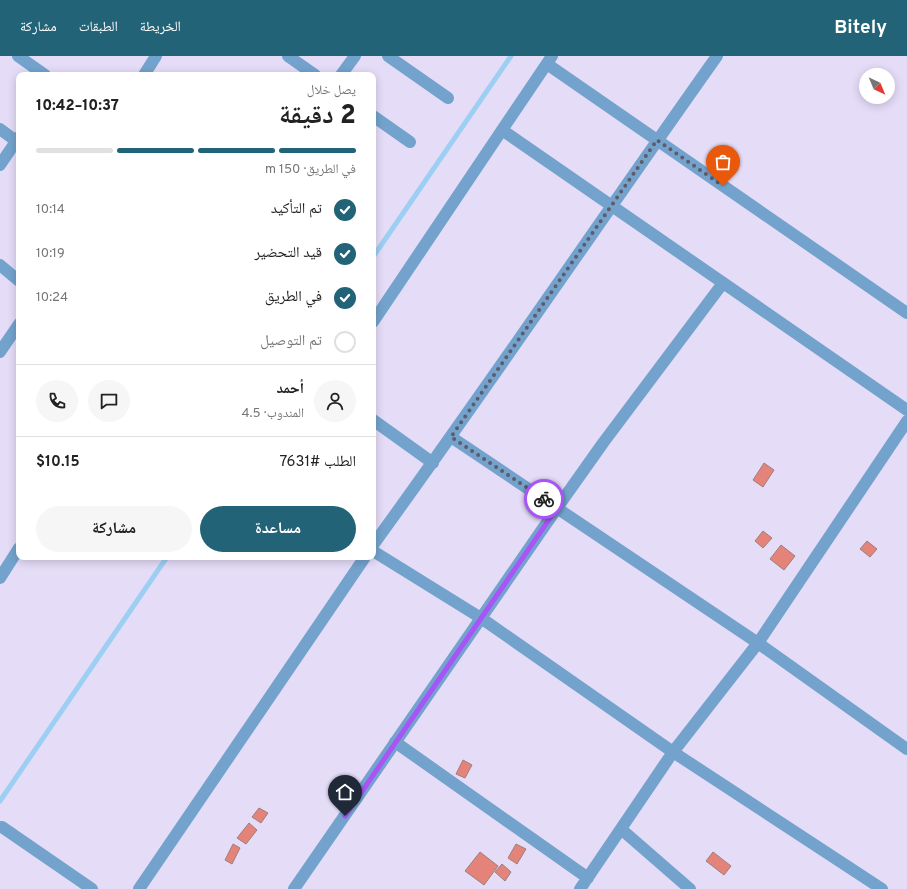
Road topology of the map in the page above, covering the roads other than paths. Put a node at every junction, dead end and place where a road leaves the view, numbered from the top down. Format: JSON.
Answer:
{"nodes":[{"id":1,"x":18,"y":56,"type":"edge"},
{"id":2,"x":156,"y":56,"type":"edge"},
{"id":3,"x":288,"y":56,"type":"edge"},
{"id":4,"x":355,"y":56,"type":"edge"},
{"id":5,"x":388,"y":56,"type":"edge"},
{"id":6,"x":718,"y":56,"type":"edge"},
{"id":7,"x":550,"y":60,"type":"edge"},
{"id":8,"x":42,"y":72,"type":"edge"},
{"id":9,"x":146,"y":72,"type":"edge"},
{"id":10,"x":311,"y":72,"type":"edge"},
{"id":11,"x":343,"y":72,"type":"edge"},
{"id":12,"x":448,"y":98,"type":"dead end"},
{"id":13,"x":376,"y":118,"type":"edge"},
{"id":14,"x":0,"y":129,"type":"edge"},
{"id":15,"x":502,"y":130,"type":"junction"},
{"id":16,"x":16,"y":138,"type":"edge"},
{"id":17,"x":657,"y":140,"type":"junction"},
{"id":18,"x":16,"y":142,"type":"edge"},
{"id":19,"x":410,"y":142,"type":"dead end"},
{"id":20,"x":0,"y":165,"type":"edge"},
{"id":21,"x":612,"y":206,"type":"junction"},
{"id":22,"x":0,"y":266,"type":"edge"},
{"id":23,"x":16,"y":279,"type":"edge"},
{"id":24,"x":723,"y":283,"type":"junction"},
{"id":25,"x":907,"y":312,"type":"edge"},
{"id":26,"x":376,"y":318,"type":"edge"},
{"id":27,"x":16,"y":328,"type":"edge"},
{"id":28,"x":0,"y":352,"type":"edge"},
{"id":29,"x":907,"y":410,"type":"edge"},
{"id":30,"x":907,"y":421,"type":"edge"},
{"id":31,"x":376,"y":422,"type":"edge"},
{"id":32,"x":451,"y":437,"type":"junction"},
{"id":33,"x":433,"y":462,"type":"junction"},
{"id":34,"x":557,"y":508,"type":"junction"},
{"id":35,"x":376,"y":541,"type":"edge"},
{"id":36,"x":16,"y":552,"type":"edge"},
{"id":37,"x":376,"y":553,"type":"edge"},
{"id":38,"x":363,"y":560,"type":"edge"},
{"id":39,"x":1,"y":574,"type":"edge"},
{"id":40,"x":481,"y":618,"type":"junction"},
{"id":41,"x":758,"y":643,"type":"junction"},
{"id":42,"x":396,"y":742,"type":"junction"},
{"id":43,"x":907,"y":749,"type":"edge"},
{"id":44,"x":673,"y":752,"type":"junction"},
{"id":45,"x":2,"y":827,"type":"dead end"},
{"id":46,"x":621,"y":829,"type":"junction"},
{"id":47,"x":588,"y":878,"type":"junction"},
{"id":48,"x":92,"y":889,"type":"edge"},
{"id":49,"x":138,"y":889,"type":"edge"},
{"id":50,"x":294,"y":889,"type":"edge"},
{"id":51,"x":580,"y":889,"type":"edge"},
{"id":52,"x":690,"y":889,"type":"edge"},
{"id":53,"x":882,"y":889,"type":"edge"}],
"edges":[{"from":1,"to":8,"type":"street"},
{"from":2,"to":9,"type":"street"},
{"from":3,"to":10,"type":"street"},
{"from":4,"to":11,"type":"street"},
{"from":5,"to":12,"type":"street"},
{"from":6,"to":17,"type":"street"},
{"from":7,"to":15,"type":"street"},
{"from":7,"to":17,"type":"street"},
{"from":13,"to":19,"type":"street"},
{"from":14,"to":16,"type":"street"},
{"from":15,"to":21,"type":"street"},
{"from":15,"to":26,"type":"street"},
{"from":17,"to":21,"type":"street"},
{"from":17,"to":25,"type":"street"},
{"from":18,"to":20,"type":"street"},
{"from":21,"to":24,"type":"street"},
{"from":21,"to":32,"type":"street"},
{"from":22,"to":23,"type":"street"},
{"from":24,"to":29,"type":"street"},
{"from":24,"to":34,"type":"street"},
{"from":27,"to":28,"type":"street"},
{"from":30,"to":41,"type":"street"},
{"from":31,"to":33,"type":"street"},
{"from":32,"to":33,"type":"street"},
{"from":32,"to":34,"type":"street"},
{"from":33,"to":35,"type":"street"},
{"from":34,"to":40,"type":"street"},
{"from":34,"to":41,"type":"street"},
{"from":36,"to":39,"type":"street"},
{"from":37,"to":40,"type":"street"},
{"from":38,"to":49,"type":"street"},
{"from":40,"to":42,"type":"street"},
{"from":40,"to":44,"type":"street"},
{"from":41,"to":43,"type":"street"},
{"from":41,"to":44,"type":"street"},
{"from":42,"to":47,"type":"street"},
{"from":42,"to":50,"type":"street"},
{"from":44,"to":46,"type":"street"},
{"from":44,"to":53,"type":"street"},
{"from":45,"to":48,"type":"street"},
{"from":46,"to":47,"type":"street"},
{"from":46,"to":52,"type":"street"},
{"from":47,"to":51,"type":"street"}]}
